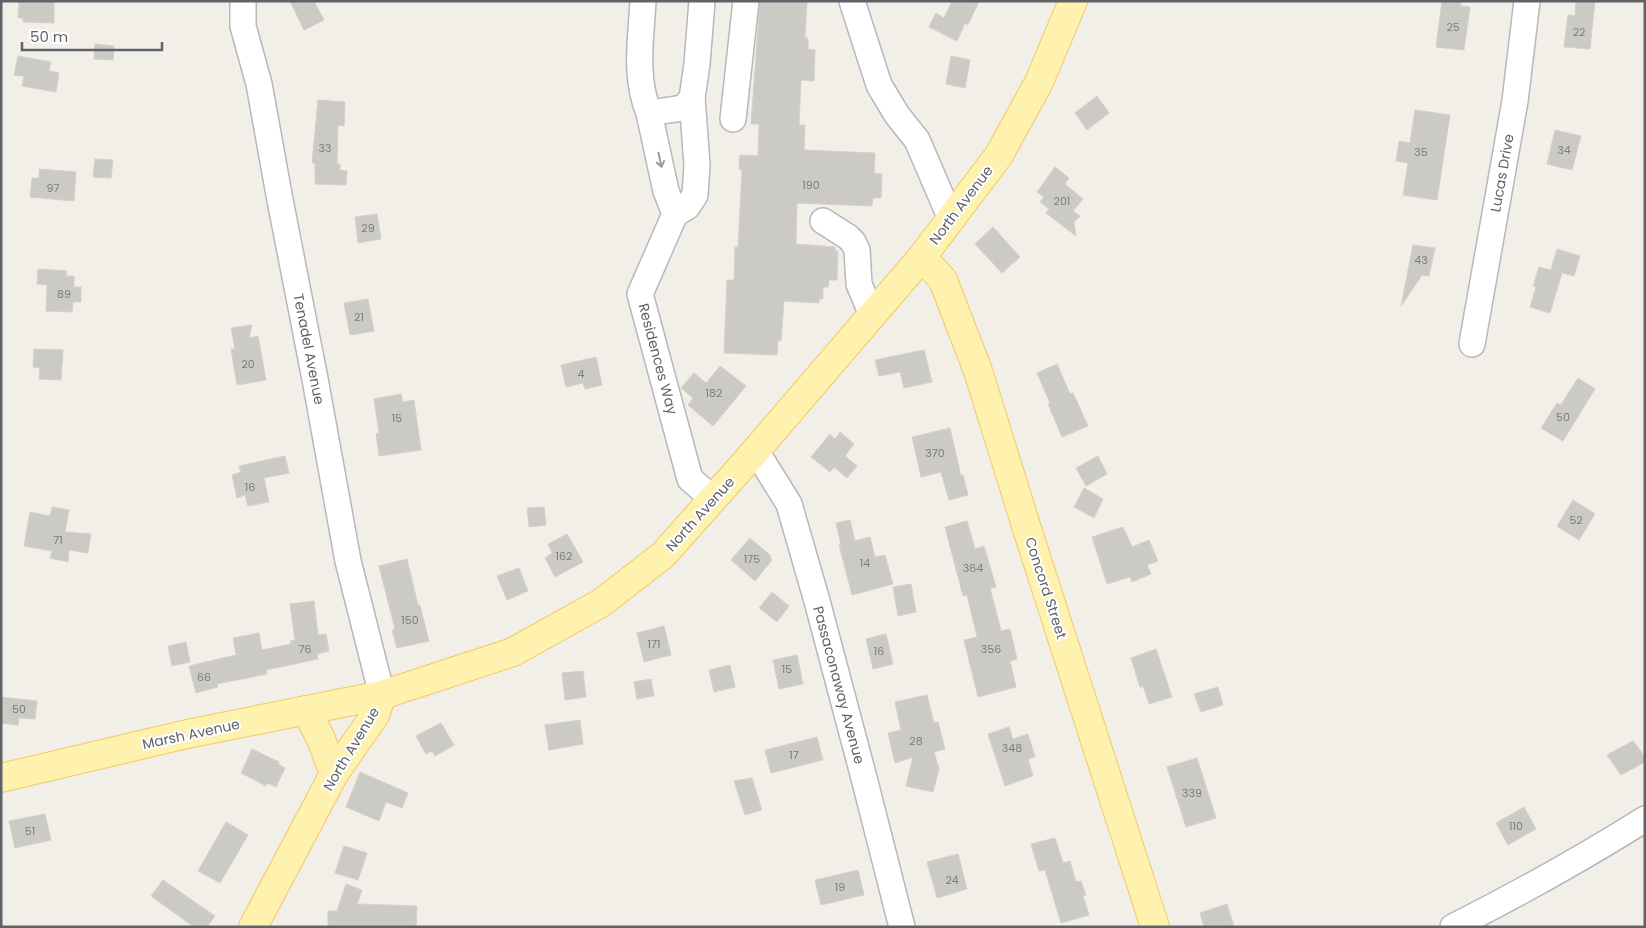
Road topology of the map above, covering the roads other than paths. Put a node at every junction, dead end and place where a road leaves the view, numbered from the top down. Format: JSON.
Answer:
{"nodes":[{"id":1,"x":243,"y":1,"type":"edge"},
{"id":2,"x":643,"y":1,"type":"edge"},
{"id":3,"x":702,"y":1,"type":"edge"},
{"id":4,"x":746,"y":1,"type":"edge"},
{"id":5,"x":852,"y":1,"type":"edge"},
{"id":6,"x":1073,"y":1,"type":"edge"},
{"id":7,"x":1527,"y":1,"type":"edge"},
{"id":8,"x":692,"y":98,"type":"junction"},
{"id":9,"x":649,"y":113,"type":"junction"},
{"id":10,"x":733,"y":119,"type":"dead end"},
{"id":11,"x":675,"y":214,"type":"junction"},
{"id":12,"x":951,"y":219,"type":"junction"},
{"id":13,"x":823,"y":221,"type":"dead end"},
{"id":14,"x":922,"y":257,"type":"junction"},
{"id":15,"x":872,"y":314,"type":"junction"},
{"id":16,"x":1472,"y":344,"type":"dead end"},
{"id":17,"x":756,"y":451,"type":"junction"},
{"id":18,"x":713,"y":499,"type":"junction"},
{"id":19,"x":382,"y":695,"type":"junction"},
{"id":20,"x":306,"y":710,"type":"junction"},
{"id":21,"x":334,"y":774,"type":"junction"},
{"id":22,"x":1,"y":778,"type":"edge"},
{"id":23,"x":1645,"y":819,"type":"edge"},
{"id":24,"x":253,"y":927,"type":"edge"},
{"id":25,"x":902,"y":927,"type":"edge"},
{"id":26,"x":1155,"y":927,"type":"edge"},
{"id":27,"x":1453,"y":927,"type":"edge"}],
"edges":[{"from":1,"to":19,"type":"street","name":"Tenadel Avenue"},
{"from":2,"to":9,"type":"street"},
{"from":3,"to":8,"type":"street"},
{"from":4,"to":10,"type":"street"},
{"from":5,"to":12,"type":"street"},
{"from":6,"to":12,"type":"main road","name":"North Avenue"},
{"from":7,"to":16,"type":"street","name":"Lucas Drive"},
{"from":8,"to":9,"type":"street"},
{"from":8,"to":11,"type":"street"},
{"from":9,"to":11,"type":"street","one_way":true},
{"from":11,"to":18,"type":"street","name":"Residences Way"},
{"from":12,"to":14,"type":"main road","name":"North Avenue"},
{"from":13,"to":15,"type":"street"},
{"from":14,"to":15,"type":"main road","name":"North Avenue"},
{"from":14,"to":26,"type":"main road","name":"Concord Street"},
{"from":15,"to":17,"type":"main road","name":"North Avenue"},
{"from":17,"to":18,"type":"main road","name":"North Avenue"},
{"from":17,"to":25,"type":"street","name":"Passaconaway Avenue"},
{"from":18,"to":19,"type":"main road","name":"North Avenue"},
{"from":19,"to":20,"type":"main road","name":"Marsh Avenue"},
{"from":19,"to":21,"type":"main road","name":"North Avenue"},
{"from":20,"to":21,"type":"main road"},
{"from":20,"to":22,"type":"main road","name":"Marsh Avenue"},
{"from":21,"to":24,"type":"main road","name":"North Avenue"},
{"from":23,"to":27,"type":"street"}]}
